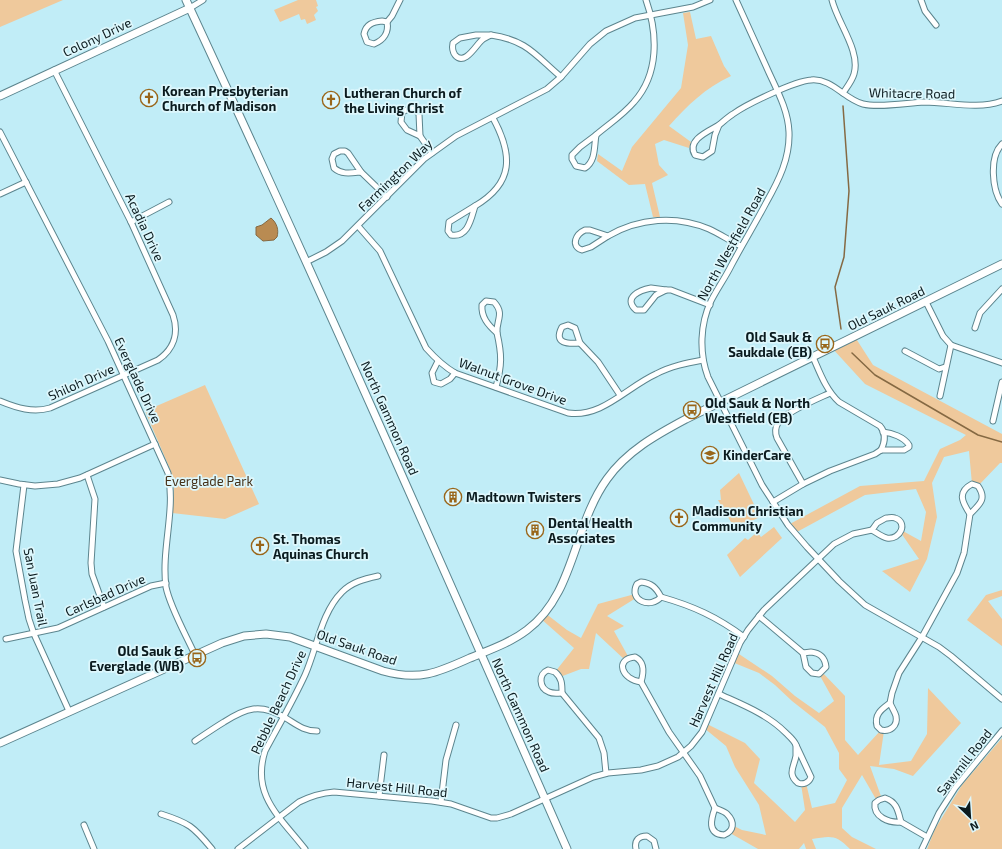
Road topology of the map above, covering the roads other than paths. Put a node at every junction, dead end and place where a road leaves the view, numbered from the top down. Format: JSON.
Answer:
{"nodes":[{"id":1,"x":186,"y":0,"type":"edge"},
{"id":2,"x":203,"y":0,"type":"edge"},
{"id":3,"x":400,"y":0,"type":"edge"},
{"id":4,"x":646,"y":0,"type":"edge"},
{"id":5,"x":710,"y":0,"type":"edge"},
{"id":6,"x":736,"y":0,"type":"edge"},
{"id":7,"x":832,"y":0,"type":"edge"},
{"id":8,"x":921,"y":0,"type":"edge"},
{"id":9,"x":190,"y":8,"type":"junction"},
{"id":10,"x":651,"y":15,"type":"junction"},
{"id":11,"x":387,"y":22,"type":"junction"},
{"id":12,"x":936,"y":25,"type":"dead end"},
{"id":13,"x":491,"y":35,"type":"junction"},
{"id":14,"x":54,"y":70,"type":"junction"},
{"id":15,"x":561,"y":77,"type":"junction"},
{"id":16,"x":778,"y":92,"type":"junction"},
{"id":17,"x":843,"y":93,"type":"junction"},
{"id":18,"x":0,"y":96,"type":"edge"},
{"id":19,"x":1002,"y":100,"type":"edge"},
{"id":20,"x":493,"y":118,"type":"junction"},
{"id":21,"x":718,"y":125,"type":"junction"},
{"id":22,"x":0,"y":132,"type":"edge"},
{"id":23,"x":596,"y":135,"type":"junction"},
{"id":24,"x":420,"y":136,"type":"junction"},
{"id":25,"x":1002,"y":144,"type":"edge"},
{"id":26,"x":432,"y":153,"type":"junction"},
{"id":27,"x":361,"y":172,"type":"junction"},
{"id":28,"x":26,"y":182,"type":"junction"},
{"id":29,"x":0,"y":194,"type":"edge"},
{"id":30,"x":387,"y":197,"type":"junction"},
{"id":31,"x":169,"y":202,"type":"dead end"},
{"id":32,"x":1002,"y":204,"type":"edge"},
{"id":33,"x":475,"y":206,"type":"junction"},
{"id":34,"x":131,"y":222,"type":"junction"},
{"id":35,"x":358,"y":226,"type":"junction"},
{"id":36,"x":608,"y":236,"type":"junction"},
{"id":37,"x":741,"y":246,"type":"junction"},
{"id":38,"x":306,"y":262,"type":"junction"},
{"id":39,"x":1002,"y":264,"type":"edge"},
{"id":40,"x":1002,"y":288,"type":"edge"},
{"id":41,"x":666,"y":290,"type":"junction"},
{"id":42,"x":926,"y":302,"type":"junction"},
{"id":43,"x":710,"y":305,"type":"junction"},
{"id":44,"x":974,"y":328,"type":"dead end"},
{"id":45,"x":497,"y":333,"type":"junction"},
{"id":46,"x":580,"y":343,"type":"junction"},
{"id":47,"x":950,"y":345,"type":"junction"},
{"id":48,"x":905,"y":351,"type":"dead end"},
{"id":49,"x":813,"y":357,"type":"junction"},
{"id":50,"x":704,"y":360,"type":"junction"},
{"id":51,"x":438,"y":361,"type":"junction"},
{"id":52,"x":1002,"y":363,"type":"edge"},
{"id":53,"x":945,"y":368,"type":"junction"},
{"id":54,"x":455,"y":373,"type":"junction"},
{"id":55,"x":124,"y":375,"type":"junction"},
{"id":56,"x":1002,"y":382,"type":"edge"},
{"id":57,"x":496,"y":387,"type":"junction"},
{"id":58,"x":830,"y":393,"type":"junction"},
{"id":59,"x":620,"y":395,"type":"junction"},
{"id":60,"x":940,"y":396,"type":"dead end"},
{"id":61,"x":0,"y":401,"type":"edge"},
{"id":62,"x":721,"y":402,"type":"junction"},
{"id":63,"x":993,"y":421,"type":"dead end"},
{"id":64,"x":883,"y":432,"type":"junction"},
{"id":65,"x":156,"y":444,"type":"junction"},
{"id":66,"x":882,"y":450,"type":"junction"},
{"id":67,"x":87,"y":475,"type":"junction"},
{"id":68,"x":0,"y":480,"type":"edge"},
{"id":69,"x":803,"y":484,"type":"junction"},
{"id":70,"x":24,"y":485,"type":"junction"},
{"id":71,"x":772,"y":502,"type":"junction"},
{"id":72,"x":970,"y":514,"type":"junction"},
{"id":73,"x":872,"y":530,"type":"junction"},
{"id":74,"x":818,"y":559,"type":"junction"},
{"id":75,"x":378,"y":576,"type":"dead end"},
{"id":76,"x":166,"y":583,"type":"junction"},
{"id":77,"x":660,"y":596,"type":"junction"},
{"id":78,"x":104,"y":608,"type":"junction"},
{"id":79,"x":759,"y":616,"type":"junction"},
{"id":80,"x":34,"y":634,"type":"junction"},
{"id":81,"x":744,"y":636,"type":"junction"},
{"id":82,"x":922,"y":637,"type":"junction"},
{"id":83,"x":6,"y":639,"type":"dead end"},
{"id":84,"x":316,"y":646,"type":"junction"},
{"id":85,"x":802,"y":653,"type":"junction"},
{"id":86,"x":194,"y":654,"type":"junction"},
{"id":87,"x":481,"y":654,"type":"junction"},
{"id":88,"x":641,"y":682,"type":"junction"},
{"id":89,"x":562,"y":693,"type":"junction"},
{"id":90,"x":719,"y":694,"type":"junction"},
{"id":91,"x":1002,"y":699,"type":"edge"},
{"id":92,"x":890,"y":704,"type":"junction"},
{"id":93,"x":69,"y":711,"type":"junction"},
{"id":94,"x":283,"y":717,"type":"junction"},
{"id":95,"x":456,"y":725,"type":"dead end"},
{"id":96,"x":1002,"y":730,"type":"edge"},
{"id":97,"x":317,"y":731,"type":"dead end"},
{"id":98,"x":195,"y":741,"type":"dead end"},
{"id":99,"x":0,"y":743,"type":"edge"},
{"id":100,"x":796,"y":746,"type":"junction"},
{"id":101,"x":683,"y":753,"type":"junction"},
{"id":102,"x":384,"y":755,"type":"dead end"},
{"id":103,"x":606,"y":773,"type":"junction"},
{"id":104,"x":379,"y":796,"type":"junction"},
{"id":105,"x":545,"y":799,"type":"junction"},
{"id":106,"x":441,"y":802,"type":"junction"},
{"id":107,"x":715,"y":808,"type":"junction"},
{"id":108,"x":161,"y":814,"type":"dead end"},
{"id":109,"x":279,"y":817,"type":"junction"},
{"id":110,"x":901,"y":822,"type":"junction"},
{"id":111,"x":84,"y":825,"type":"dead end"},
{"id":112,"x":927,"y":837,"type":"junction"},
{"id":113,"x":94,"y":849,"type":"edge"},
{"id":114,"x":212,"y":849,"type":"edge"},
{"id":115,"x":238,"y":849,"type":"edge"},
{"id":116,"x":305,"y":849,"type":"edge"},
{"id":117,"x":567,"y":849,"type":"edge"},
{"id":118,"x":636,"y":849,"type":"edge"},
{"id":119,"x":656,"y":849,"type":"edge"},
{"id":120,"x":922,"y":849,"type":"edge"}],
"edges":[{"from":1,"to":9,"type":"street","name":"North Gammon Road"},
{"from":2,"to":9,"type":"street","name":"Colony Drive"},
{"from":3,"to":11,"type":"street"},
{"from":4,"to":10,"type":"street"},
{"from":5,"to":10,"type":"street","name":"Farmington Way"},
{"from":6,"to":16,"type":"street","name":"North Westfield Road"},
{"from":7,"to":17,"type":"street"},
{"from":8,"to":12,"type":"street"},
{"from":9,"to":14,"type":"street","name":"Colony Drive"},
{"from":9,"to":38,"type":"street","name":"North Gammon Road"},
{"from":10,"to":15,"type":"street","name":"Farmington Way"},
{"from":10,"to":23,"type":"street"},
{"from":11,"to":11,"type":"street"},
{"from":13,"to":13,"type":"street"},
{"from":13,"to":15,"type":"street"},
{"from":14,"to":18,"type":"street","name":"Colony Drive"},
{"from":14,"to":34,"type":"street","name":"Acadia Drive"},
{"from":15,"to":20,"type":"street","name":"Farmington Way"},
{"from":16,"to":17,"type":"street","name":"Whitacre Road"},
{"from":16,"to":21,"type":"street","name":"Whitacre Road"},
{"from":16,"to":37,"type":"street","name":"North Westfield Road"},
{"from":17,"to":19,"type":"street","name":"Whitacre Road"},
{"from":20,"to":26,"type":"street","name":"Farmington Way"},
{"from":20,"to":33,"type":"street"},
{"from":21,"to":21,"type":"street","name":"Whitacre Road"},
{"from":22,"to":28,"type":"street","name":"Everglade Drive"},
{"from":23,"to":23,"type":"street"},
{"from":24,"to":24,"type":"street"},
{"from":24,"to":26,"type":"street"},
{"from":25,"to":32,"type":"street"},
{"from":26,"to":30,"type":"street","name":"Farmington Way"},
{"from":27,"to":27,"type":"street"},
{"from":27,"to":30,"type":"street"},
{"from":28,"to":29,"type":"street"},
{"from":28,"to":55,"type":"street","name":"Everglade Drive"},
{"from":30,"to":35,"type":"street","name":"Farmington Way"},
{"from":31,"to":34,"type":"street"},
{"from":33,"to":33,"type":"street"},
{"from":34,"to":55,"type":"street","name":"Acadia Drive"},
{"from":35,"to":38,"type":"street","name":"Farmington Way"},
{"from":35,"to":51,"type":"street","name":"Walnut Grove Drive"},
{"from":36,"to":36,"type":"street"},
{"from":36,"to":37,"type":"street"},
{"from":37,"to":43,"type":"street","name":"North Westfield Road"},
{"from":38,"to":87,"type":"street","name":"North Gammon Road"},
{"from":39,"to":42,"type":"street","name":"Old Sauk Road"},
{"from":40,"to":44,"type":"street"},
{"from":41,"to":41,"type":"street"},
{"from":41,"to":43,"type":"street"},
{"from":42,"to":47,"type":"street"},
{"from":42,"to":49,"type":"street","name":"Old Sauk Road"},
{"from":43,"to":50,"type":"street","name":"North Westfield Road"},
{"from":45,"to":45,"type":"street"},
{"from":45,"to":57,"type":"street"},
{"from":46,"to":46,"type":"street"},
{"from":46,"to":59,"type":"street"},
{"from":47,"to":52,"type":"street"},
{"from":47,"to":53,"type":"street"},
{"from":48,"to":53,"type":"street"},
{"from":49,"to":58,"type":"street"},
{"from":49,"to":62,"type":"street","name":"Old Sauk Road"},
{"from":50,"to":59,"type":"street","name":"Walnut Grove Drive"},
{"from":50,"to":62,"type":"street","name":"North Westfield Road"},
{"from":51,"to":54,"type":"street","name":"Walnut Grove Drive"},
{"from":51,"to":54,"type":"street"},
{"from":53,"to":60,"type":"street"},
{"from":54,"to":57,"type":"street","name":"Walnut Grove Drive"},
{"from":55,"to":61,"type":"street","name":"Shiloh Drive"},
{"from":55,"to":65,"type":"street","name":"Everglade Drive"},
{"from":56,"to":63,"type":"street"},
{"from":57,"to":59,"type":"street","name":"Walnut Grove Drive"},
{"from":58,"to":64,"type":"street"},
{"from":58,"to":69,"type":"street"},
{"from":62,"to":71,"type":"street","name":"North Westfield Road"},
{"from":62,"to":87,"type":"street","name":"Old Sauk Road"},
{"from":64,"to":66,"type":"street"},
{"from":64,"to":66,"type":"street"},
{"from":65,"to":67,"type":"street"},
{"from":65,"to":76,"type":"street","name":"Everglade Drive"},
{"from":66,"to":69,"type":"street"},
{"from":67,"to":70,"type":"street"},
{"from":67,"to":78,"type":"street"},
{"from":68,"to":70,"type":"street"},
{"from":69,"to":71,"type":"street"},
{"from":70,"to":80,"type":"street","name":"San Juan Trail"},
{"from":71,"to":74,"type":"street","name":"North Westfield Road"},
{"from":72,"to":72,"type":"street"},
{"from":72,"to":82,"type":"street"},
{"from":73,"to":73,"type":"street","name":"Harvest Hill Road"},
{"from":73,"to":74,"type":"street","name":"Harvest Hill Road"},
{"from":74,"to":79,"type":"street","name":"Harvest Hill Road"},
{"from":74,"to":82,"type":"street","name":"North Westfield Road"},
{"from":75,"to":84,"type":"street","name":"Pebble Beach Drive"},
{"from":76,"to":78,"type":"street","name":"Carlsbad Drive"},
{"from":76,"to":86,"type":"street","name":"Everglade Drive"},
{"from":77,"to":77,"type":"street"},
{"from":77,"to":81,"type":"street"},
{"from":78,"to":80,"type":"street","name":"Carlsbad Drive"},
{"from":79,"to":81,"type":"street","name":"Harvest Hill Road"},
{"from":79,"to":85,"type":"street"},
{"from":80,"to":83,"type":"street","name":"Carlsbad Drive"},
{"from":80,"to":93,"type":"street","name":"San Juan Trail"},
{"from":81,"to":90,"type":"street","name":"Harvest Hill Road"},
{"from":82,"to":91,"type":"street","name":"North Westfield Road"},
{"from":82,"to":92,"type":"street"},
{"from":84,"to":86,"type":"street","name":"Old Sauk Road"},
{"from":84,"to":87,"type":"street","name":"Old Sauk Road"},
{"from":84,"to":94,"type":"street","name":"Pebble Beach Drive"},
{"from":85,"to":85,"type":"street"},
{"from":86,"to":93,"type":"street","name":"Old Sauk Road"},
{"from":87,"to":105,"type":"street","name":"North Gammon Road"},
{"from":88,"to":88,"type":"street"},
{"from":88,"to":101,"type":"street"},
{"from":89,"to":89,"type":"street"},
{"from":89,"to":103,"type":"street"},
{"from":90,"to":100,"type":"street"},
{"from":90,"to":101,"type":"street","name":"Harvest Hill Road"},
{"from":92,"to":92,"type":"street"},
{"from":93,"to":99,"type":"street","name":"Old Sauk Road"},
{"from":94,"to":97,"type":"street"},
{"from":94,"to":98,"type":"street"},
{"from":94,"to":109,"type":"street","name":"Pebble Beach Drive"},
{"from":95,"to":106,"type":"street"},
{"from":96,"to":112,"type":"street","name":"Sawmill Road"},
{"from":100,"to":100,"type":"street"},
{"from":101,"to":103,"type":"street","name":"Harvest Hill Road"},
{"from":101,"to":107,"type":"street"},
{"from":102,"to":104,"type":"street"},
{"from":103,"to":105,"type":"street","name":"Harvest Hill Road"},
{"from":104,"to":106,"type":"street","name":"Harvest Hill Road"},
{"from":104,"to":109,"type":"street","name":"Harvest Hill Road"},
{"from":105,"to":106,"type":"street","name":"Harvest Hill Road"},
{"from":105,"to":117,"type":"street","name":"North Gammon Road"},
{"from":107,"to":107,"type":"street"},
{"from":108,"to":114,"type":"street"},
{"from":109,"to":115,"type":"street","name":"Harvest Hill Road"},
{"from":109,"to":116,"type":"street","name":"Pebble Beach Drive"},
{"from":110,"to":110,"type":"street"},
{"from":110,"to":112,"type":"street"},
{"from":111,"to":113,"type":"street"},
{"from":112,"to":120,"type":"street","name":"Sawmill Road"},
{"from":118,"to":119,"type":"street"}]}
